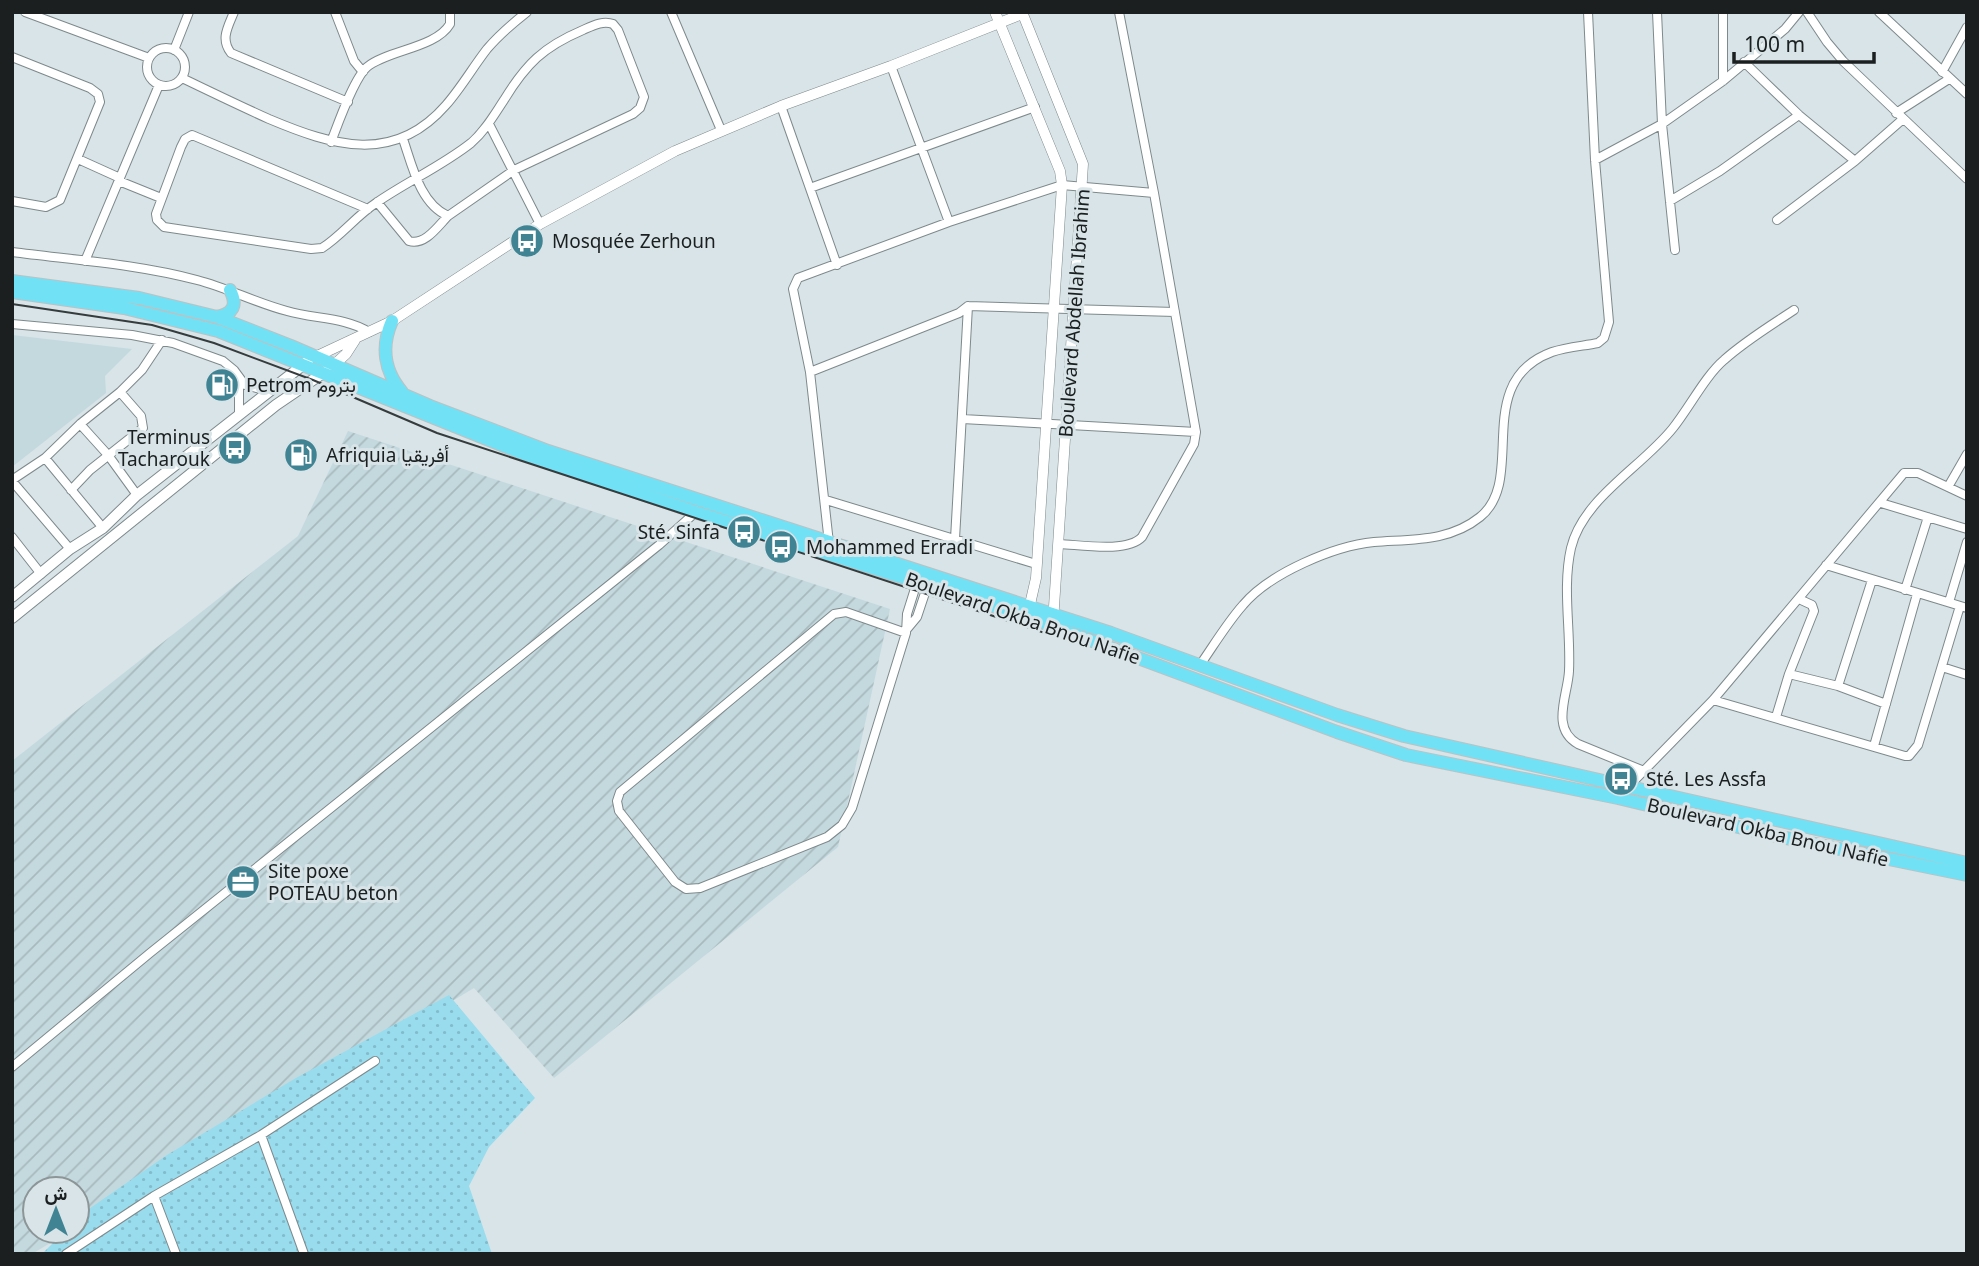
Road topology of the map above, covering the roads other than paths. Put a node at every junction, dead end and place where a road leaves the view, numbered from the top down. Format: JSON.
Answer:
{"nodes":[{"id":1,"x":25,"y":12,"type":"edge"},
{"id":2,"x":189,"y":12,"type":"edge"},
{"id":3,"x":234,"y":12,"type":"edge"},
{"id":4,"x":335,"y":12,"type":"edge"},
{"id":5,"x":450,"y":12,"type":"edge"},
{"id":6,"x":527,"y":12,"type":"edge"},
{"id":7,"x":671,"y":12,"type":"edge"},
{"id":8,"x":995,"y":12,"type":"edge"},
{"id":9,"x":1119,"y":12,"type":"edge"},
{"id":10,"x":1588,"y":12,"type":"edge"},
{"id":11,"x":1657,"y":12,"type":"edge"},
{"id":12,"x":1723,"y":12,"type":"edge"},
{"id":13,"x":1799,"y":12,"type":"edge"},
{"id":14,"x":1807,"y":12,"type":"edge"},
{"id":15,"x":1879,"y":12,"type":"edge"},
{"id":16,"x":1023,"y":13,"type":"edge"},
{"id":17,"x":999,"y":24,"type":"junction"},
{"id":18,"x":1967,"y":27,"type":"edge"},
{"id":19,"x":174,"y":50,"type":"junction"},
{"id":20,"x":12,"y":57,"type":"edge"},
{"id":21,"x":149,"y":58,"type":"junction"},
{"id":22,"x":1744,"y":62,"type":"junction"},
{"id":23,"x":891,"y":66,"type":"junction"},
{"id":24,"x":363,"y":72,"type":"junction"},
{"id":25,"x":1942,"y":72,"type":"junction"},
{"id":26,"x":182,"y":78,"type":"junction"},
{"id":27,"x":1949,"y":79,"type":"junction"},
{"id":28,"x":1723,"y":81,"type":"junction"},
{"id":29,"x":159,"y":85,"type":"junction"},
{"id":30,"x":1967,"y":94,"type":"edge"},
{"id":31,"x":348,"y":102,"type":"junction"},
{"id":32,"x":781,"y":106,"type":"junction"},
{"id":33,"x":1035,"y":107,"type":"junction"},
{"id":34,"x":1799,"y":115,"type":"junction"},
{"id":35,"x":1900,"y":116,"type":"junction"},
{"id":36,"x":489,"y":124,"type":"junction"},
{"id":37,"x":1662,"y":124,"type":"junction"},
{"id":38,"x":722,"y":130,"type":"junction"},
{"id":39,"x":403,"y":139,"type":"junction"},
{"id":40,"x":331,"y":142,"type":"junction"},
{"id":41,"x":922,"y":149,"type":"junction"},
{"id":42,"x":78,"y":159,"type":"junction"},
{"id":43,"x":1595,"y":160,"type":"junction"},
{"id":44,"x":1855,"y":161,"type":"junction"},
{"id":45,"x":514,"y":170,"type":"junction"},
{"id":46,"x":416,"y":178,"type":"junction"},
{"id":47,"x":120,"y":179,"type":"junction"},
{"id":48,"x":1967,"y":179,"type":"edge"},
{"id":49,"x":1062,"y":186,"type":"junction"},
{"id":50,"x":1083,"y":186,"type":"junction"},
{"id":51,"x":810,"y":188,"type":"junction"},
{"id":52,"x":1154,"y":193,"type":"junction"},
{"id":53,"x":161,"y":198,"type":"junction"},
{"id":54,"x":12,"y":201,"type":"edge"},
{"id":55,"x":1670,"y":201,"type":"junction"},
{"id":56,"x":377,"y":202,"type":"junction"},
{"id":57,"x":368,"y":209,"type":"junction"},
{"id":58,"x":448,"y":216,"type":"junction"},
{"id":59,"x":1777,"y":220,"type":"dead end"},
{"id":60,"x":949,"y":222,"type":"junction"},
{"id":61,"x":540,"y":224,"type":"junction"},
{"id":62,"x":1675,"y":250,"type":"dead end"},
{"id":63,"x":12,"y":253,"type":"edge"},
{"id":64,"x":85,"y":261,"type":"junction"},
{"id":65,"x":837,"y":264,"type":"junction"},
{"id":66,"x":12,"y":281,"type":"edge"},
{"id":67,"x":230,"y":290,"type":"junction"},
{"id":68,"x":12,"y":292,"type":"edge"},
{"id":69,"x":968,"y":306,"type":"junction"},
{"id":70,"x":1053,"y":309,"type":"junction"},
{"id":71,"x":1074,"y":309,"type":"junction"},
{"id":72,"x":1794,"y":310,"type":"dead end"},
{"id":73,"x":1175,"y":312,"type":"junction"},
{"id":74,"x":216,"y":317,"type":"junction"},
{"id":75,"x":392,"y":321,"type":"junction"},
{"id":76,"x":12,"y":324,"type":"edge"},
{"id":77,"x":369,"y":332,"type":"junction"},
{"id":78,"x":162,"y":340,"type":"junction"},
{"id":79,"x":355,"y":340,"type":"junction"},
{"id":80,"x":315,"y":357,"type":"junction"},
{"id":81,"x":303,"y":365,"type":"junction"},
{"id":82,"x":329,"y":369,"type":"junction"},
{"id":83,"x":810,"y":372,"type":"junction"},
{"id":84,"x":238,"y":375,"type":"junction"},
{"id":85,"x":268,"y":391,"type":"junction"},
{"id":86,"x":120,"y":392,"type":"junction"},
{"id":87,"x":404,"y":395,"type":"junction"},
{"id":88,"x":239,"y":413,"type":"junction"},
{"id":89,"x":962,"y":419,"type":"junction"},
{"id":90,"x":1045,"y":423,"type":"junction"},
{"id":91,"x":80,"y":424,"type":"junction"},
{"id":92,"x":1066,"y":425,"type":"junction"},
{"id":93,"x":1196,"y":432,"type":"junction"},
{"id":94,"x":1967,"y":454,"type":"edge"},
{"id":95,"x":108,"y":455,"type":"junction"},
{"id":96,"x":45,"y":458,"type":"junction"},
{"id":97,"x":12,"y":480,"type":"edge"},
{"id":98,"x":1948,"y":487,"type":"junction"},
{"id":99,"x":71,"y":490,"type":"junction"},
{"id":100,"x":138,"y":495,"type":"junction"},
{"id":101,"x":1967,"y":496,"type":"edge"},
{"id":102,"x":826,"y":500,"type":"junction"},
{"id":103,"x":706,"y":502,"type":"junction"},
{"id":104,"x":1881,"y":503,"type":"junction"},
{"id":105,"x":695,"y":512,"type":"junction"},
{"id":106,"x":1928,"y":517,"type":"junction"},
{"id":107,"x":103,"y":528,"type":"junction"},
{"id":108,"x":1967,"y":528,"type":"edge"},
{"id":109,"x":12,"y":537,"type":"edge"},
{"id":110,"x":955,"y":539,"type":"junction"},
{"id":111,"x":1967,"y":542,"type":"edge"},
{"id":112,"x":830,"y":543,"type":"junction"},
{"id":113,"x":1060,"y":544,"type":"junction"},
{"id":114,"x":70,"y":549,"type":"junction"},
{"id":115,"x":1036,"y":564,"type":"junction"},
{"id":116,"x":1826,"y":565,"type":"junction"},
{"id":117,"x":41,"y":573,"type":"junction"},
{"id":118,"x":924,"y":579,"type":"junction"},
{"id":119,"x":1872,"y":580,"type":"junction"},
{"id":120,"x":1905,"y":590,"type":"junction"},
{"id":121,"x":1917,"y":594,"type":"junction"},
{"id":122,"x":12,"y":597,"type":"edge"},
{"id":123,"x":1799,"y":599,"type":"junction"},
{"id":124,"x":1949,"y":602,"type":"junction"},
{"id":125,"x":1964,"y":607,"type":"edge"},
{"id":126,"x":1028,"y":612,"type":"junction"},
{"id":127,"x":12,"y":618,"type":"edge"},
{"id":128,"x":1053,"y":620,"type":"junction"},
{"id":129,"x":907,"y":631,"type":"junction"},
{"id":130,"x":1200,"y":665,"type":"junction"},
{"id":131,"x":1942,"y":667,"type":"junction"},
{"id":132,"x":1788,"y":674,"type":"junction"},
{"id":133,"x":1967,"y":675,"type":"edge"},
{"id":134,"x":1838,"y":687,"type":"junction"},
{"id":135,"x":1713,"y":700,"type":"junction"},
{"id":136,"x":1886,"y":704,"type":"junction"},
{"id":137,"x":1776,"y":717,"type":"junction"},
{"id":138,"x":1874,"y":746,"type":"junction"},
{"id":139,"x":1644,"y":771,"type":"junction"},
{"id":140,"x":1628,"y":787,"type":"junction"},
{"id":141,"x":1780,"y":821,"type":"junction"},
{"id":142,"x":1776,"y":836,"type":"junction"},
{"id":143,"x":1967,"y":863,"type":"edge"},
{"id":144,"x":1967,"y":875,"type":"edge"},
{"id":145,"x":375,"y":1061,"type":"dead end"},
{"id":146,"x":12,"y":1067,"type":"edge"},
{"id":147,"x":261,"y":1135,"type":"junction"},
{"id":148,"x":154,"y":1196,"type":"junction"},
{"id":149,"x":66,"y":1254,"type":"edge"},
{"id":150,"x":176,"y":1254,"type":"edge"},
{"id":151,"x":304,"y":1254,"type":"edge"}],
"edges":[{"from":1,"to":21,"type":"street"},
{"from":2,"to":19,"type":"street"},
{"from":3,"to":31,"type":"street"},
{"from":4,"to":24,"type":"street"},
{"from":5,"to":24,"type":"street"},
{"from":6,"to":39,"type":"street"},
{"from":7,"to":38,"type":"street"},
{"from":8,"to":17,"type":"street","name":"Boulevard Abdellah Ibrahim"},
{"from":9,"to":52,"type":"street"},
{"from":10,"to":43,"type":"street"},
{"from":11,"to":37,"type":"street"},
{"from":12,"to":28,"type":"street"},
{"from":13,"to":22,"type":"street"},
{"from":14,"to":35,"type":"street"},
{"from":15,"to":25,"type":"street"},
{"from":16,"to":17,"type":"street"},
{"from":16,"to":50,"type":"street","name":"Boulevard Abdellah Ibrahim"},
{"from":17,"to":23,"type":"street"},
{"from":17,"to":33,"type":"street","name":"Boulevard Abdellah Ibrahim"},
{"from":18,"to":25,"type":"street"},
{"from":19,"to":21,"type":"street"},
{"from":19,"to":26,"type":"street"},
{"from":20,"to":42,"type":"street"},
{"from":21,"to":29,"type":"street"},
{"from":22,"to":28,"type":"street"},
{"from":22,"to":34,"type":"street"},
{"from":23,"to":32,"type":"street"},
{"from":23,"to":41,"type":"street"},
{"from":24,"to":31,"type":"street"},
{"from":25,"to":27,"type":"street"},
{"from":26,"to":29,"type":"street"},
{"from":26,"to":40,"type":"street"},
{"from":27,"to":30,"type":"street"},
{"from":27,"to":35,"type":"street"},
{"from":28,"to":37,"type":"street"},
{"from":29,"to":47,"type":"street"},
{"from":31,"to":40,"type":"street"},
{"from":32,"to":38,"type":"street"},
{"from":32,"to":51,"type":"street"},
{"from":33,"to":41,"type":"street"},
{"from":33,"to":49,"type":"street","name":"Boulevard Abdellah Ibrahim"},
{"from":34,"to":44,"type":"street"},
{"from":34,"to":55,"type":"street"},
{"from":35,"to":44,"type":"street"},
{"from":35,"to":48,"type":"street"},
{"from":36,"to":45,"type":"street"},
{"from":36,"to":45,"type":"street"},
{"from":36,"to":46,"type":"street"},
{"from":37,"to":43,"type":"street"},
{"from":37,"to":55,"type":"street"},
{"from":38,"to":61,"type":"street"},
{"from":39,"to":40,"type":"street"},
{"from":39,"to":46,"type":"street"},
{"from":41,"to":51,"type":"street"},
{"from":41,"to":60,"type":"street"},
{"from":42,"to":47,"type":"street"},
{"from":42,"to":54,"type":"street"},
{"from":43,"to":130,"type":"street"},
{"from":44,"to":59,"type":"street"},
{"from":45,"to":58,"type":"street"},
{"from":45,"to":61,"type":"street"},
{"from":46,"to":56,"type":"street"},
{"from":46,"to":58,"type":"street"},
{"from":47,"to":53,"type":"street"},
{"from":47,"to":64,"type":"street"},
{"from":49,"to":50,"type":"street"},
{"from":49,"to":60,"type":"street"},
{"from":49,"to":70,"type":"street","name":"Boulevard Abdellah Ibrahim"},
{"from":50,"to":52,"type":"street"},
{"from":50,"to":71,"type":"street","name":"Boulevard Abdellah Ibrahim"},
{"from":51,"to":65,"type":"street"},
{"from":52,"to":73,"type":"street"},
{"from":53,"to":57,"type":"street"},
{"from":53,"to":57,"type":"street"},
{"from":55,"to":62,"type":"street"},
{"from":56,"to":57,"type":"street"},
{"from":56,"to":58,"type":"street"},
{"from":60,"to":65,"type":"street"},
{"from":61,"to":75,"type":"street"},
{"from":63,"to":64,"type":"street"},
{"from":64,"to":67,"type":"street"},
{"from":65,"to":83,"type":"street"},
{"from":66,"to":74,"type":"main road","name":"Boulevard Okba Bnou Nafie"},
{"from":67,"to":74,"type":"main road"},
{"from":67,"to":77,"type":"street"},
{"from":68,"to":81,"type":"main road","name":"Boulevard Okba Bnou Nafie"},
{"from":69,"to":70,"type":"street"},
{"from":69,"to":83,"type":"street"},
{"from":69,"to":89,"type":"street"},
{"from":70,"to":71,"type":"street"},
{"from":70,"to":90,"type":"street","name":"Boulevard Abdellah Ibrahim"},
{"from":71,"to":73,"type":"street"},
{"from":71,"to":92,"type":"street","name":"Boulevard Abdellah Ibrahim"},
{"from":72,"to":139,"type":"street"},
{"from":73,"to":93,"type":"street"},
{"from":74,"to":80,"type":"main road","name":"Boulevard Okba Bnou Nafie"},
{"from":75,"to":77,"type":"street"},
{"from":75,"to":87,"type":"main road"},
{"from":76,"to":78,"type":"street"},
{"from":77,"to":79,"type":"street"},
{"from":78,"to":84,"type":"street"},
{"from":78,"to":86,"type":"street"},
{"from":79,"to":80,"type":"street"},
{"from":79,"to":82,"type":"street"},
{"from":80,"to":81,"type":"main road"},
{"from":80,"to":82,"type":"main road","name":"Boulevard Okba Bnou Nafie"},
{"from":81,"to":82,"type":"main road","name":"Boulevard Okba Bnou Nafie"},
{"from":81,"to":85,"type":"main road"},
{"from":82,"to":87,"type":"main road","name":"Boulevard Okba Bnou Nafie"},
{"from":82,"to":105,"type":"main road","name":"Boulevard Okba Bnou Nafie"},
{"from":82,"to":127,"type":"main road"},
{"from":83,"to":102,"type":"street"},
{"from":84,"to":85,"type":"street"},
{"from":84,"to":88,"type":"street"},
{"from":85,"to":88,"type":"main road"},
{"from":86,"to":91,"type":"street"},
{"from":86,"to":95,"type":"street"},
{"from":87,"to":103,"type":"main road","name":"Boulevard Okba Bnou Nafie"},
{"from":88,"to":100,"type":"main road"},
{"from":89,"to":90,"type":"street"},
{"from":89,"to":110,"type":"street"},
{"from":90,"to":92,"type":"street"},
{"from":90,"to":115,"type":"street","name":"Boulevard Abdellah Ibrahim"},
{"from":91,"to":95,"type":"street"},
{"from":91,"to":96,"type":"street"},
{"from":92,"to":93,"type":"street"},
{"from":92,"to":113,"type":"street","name":"Boulevard Abdellah Ibrahim"},
{"from":93,"to":113,"type":"street"},
{"from":94,"to":98,"type":"street"},
{"from":95,"to":99,"type":"street"},
{"from":95,"to":100,"type":"street"},
{"from":96,"to":97,"type":"street"},
{"from":96,"to":99,"type":"street"},
{"from":97,"to":114,"type":"street"},
{"from":98,"to":101,"type":"street"},
{"from":98,"to":104,"type":"street"},
{"from":99,"to":107,"type":"street"},
{"from":100,"to":107,"type":"main road"},
{"from":102,"to":110,"type":"street"},
{"from":102,"to":112,"type":"street"},
{"from":103,"to":105,"type":"street"},
{"from":103,"to":112,"type":"main road","name":"Boulevard Okba Bnou Nafie"},
{"from":104,"to":106,"type":"street"},
{"from":104,"to":116,"type":"street"},
{"from":105,"to":118,"type":"main road","name":"Boulevard Okba Bnou Nafie"},
{"from":105,"to":146,"type":"street"},
{"from":106,"to":108,"type":"street"},
{"from":106,"to":120,"type":"street"},
{"from":107,"to":114,"type":"main road"},
{"from":109,"to":117,"type":"street"},
{"from":110,"to":115,"type":"street"},
{"from":111,"to":124,"type":"street"},
{"from":112,"to":118,"type":"main road","name":"Boulevard Okba Bnou Nafie"},
{"from":113,"to":128,"type":"street","name":"Boulevard Abdellah Ibrahim"},
{"from":114,"to":117,"type":"main road"},
{"from":115,"to":126,"type":"street","name":"Boulevard Abdellah Ibrahim"},
{"from":116,"to":119,"type":"street"},
{"from":116,"to":123,"type":"street"},
{"from":117,"to":122,"type":"main road"},
{"from":118,"to":126,"type":"main road","name":"Boulevard Okba Bnou Nafie"},
{"from":118,"to":129,"type":"street"},
{"from":119,"to":120,"type":"street"},
{"from":119,"to":134,"type":"street"},
{"from":120,"to":121,"type":"street"},
{"from":121,"to":124,"type":"street"},
{"from":121,"to":136,"type":"street"},
{"from":123,"to":132,"type":"street"},
{"from":123,"to":135,"type":"street"},
{"from":124,"to":125,"type":"street"},
{"from":125,"to":131,"type":"street"},
{"from":126,"to":128,"type":"main road","name":"Boulevard Okba Bnou Nafie"},
{"from":128,"to":130,"type":"main road","name":"Boulevard Okba Bnou Nafie"},
{"from":128,"to":142,"type":"main road","name":"Boulevard Okba Bnou Nafie"},
{"from":129,"to":129,"type":"street"},
{"from":130,"to":140,"type":"main road","name":"Boulevard Okba Bnou Nafie"},
{"from":131,"to":133,"type":"street"},
{"from":131,"to":138,"type":"street"},
{"from":132,"to":134,"type":"street"},
{"from":132,"to":137,"type":"street"},
{"from":134,"to":136,"type":"street"},
{"from":135,"to":137,"type":"street"},
{"from":135,"to":139,"type":"street"},
{"from":136,"to":138,"type":"street"},
{"from":137,"to":138,"type":"street"},
{"from":139,"to":140,"type":"street"},
{"from":140,"to":141,"type":"main road","name":"Boulevard Okba Bnou Nafie"},
{"from":141,"to":142,"type":"main road"},
{"from":141,"to":143,"type":"main road","name":"Boulevard Okba Bnou Nafie"},
{"from":142,"to":144,"type":"main road","name":"Boulevard Okba Bnou Nafie"},
{"from":145,"to":147,"type":"street"},
{"from":147,"to":148,"type":"street"},
{"from":147,"to":151,"type":"street"},
{"from":148,"to":149,"type":"street"},
{"from":148,"to":150,"type":"street"}]}
